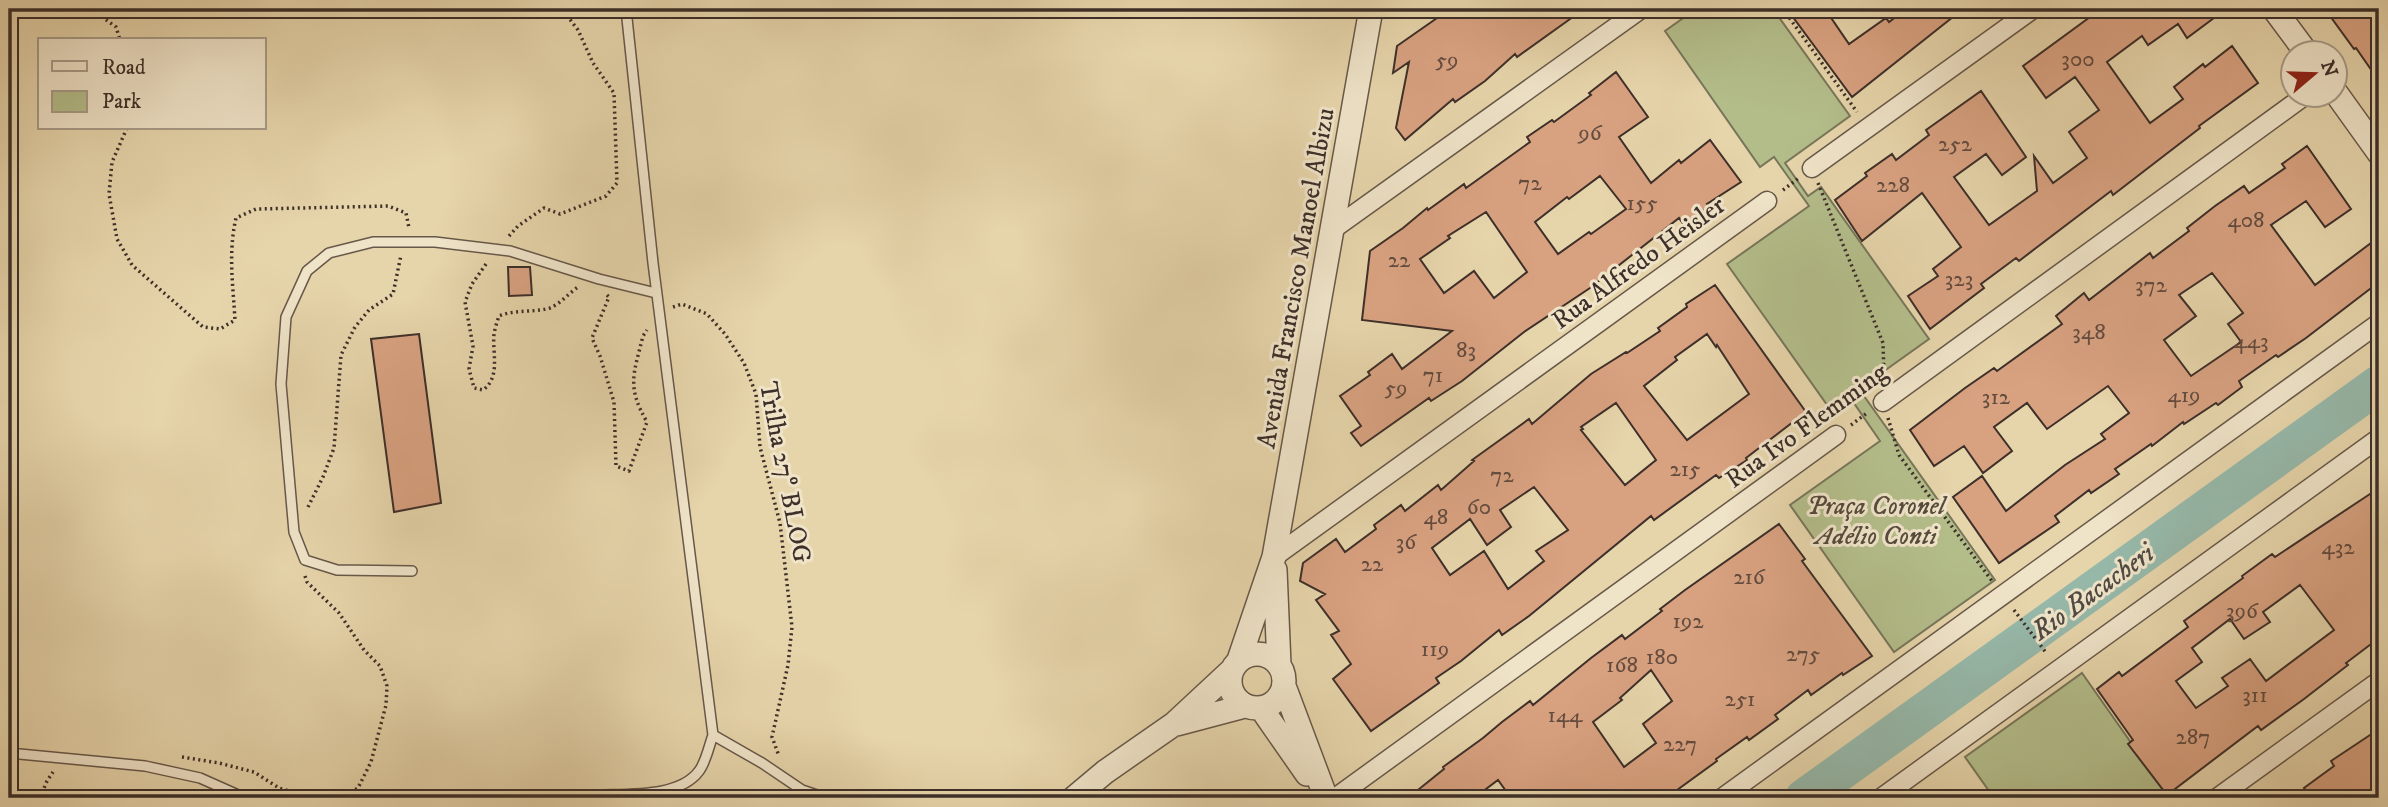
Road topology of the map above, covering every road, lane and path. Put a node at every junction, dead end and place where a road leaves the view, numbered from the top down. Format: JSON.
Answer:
{"nodes":[{"id":1,"x":94,"y":9,"type":"edge"},
{"id":2,"x":562,"y":9,"type":"edge"},
{"id":3,"x":625,"y":9,"type":"edge"},
{"id":4,"x":1371,"y":9,"type":"edge"},
{"id":5,"x":1640,"y":9,"type":"edge"},
{"id":6,"x":1783,"y":9,"type":"edge"},
{"id":7,"x":2033,"y":9,"type":"edge"},
{"id":8,"x":2274,"y":9,"type":"edge"},
{"id":9,"x":119,"y":38,"type":"edge"},
{"id":10,"x":2296,"y":38,"type":"edge"},
{"id":11,"x":2288,"y":108,"type":"edge"},
{"id":12,"x":2347,"y":108,"type":"edge"},
{"id":13,"x":1868,"y":128,"type":"junction"},
{"id":14,"x":2379,"y":153,"type":"edge"},
{"id":15,"x":1812,"y":168,"type":"junction"},
{"id":16,"x":1767,"y":201,"type":"joint"},
{"id":17,"x":1332,"y":230,"type":"junction"},
{"id":18,"x":497,"y":249,"type":"junction"},
{"id":19,"x":599,"y":279,"type":"junction"},
{"id":20,"x":656,"y":293,"type":"junction"},
{"id":21,"x":659,"y":313,"type":"junction"},
{"id":22,"x":2379,"y":323,"type":"edge"},
{"id":23,"x":1883,"y":402,"type":"junction"},
{"id":24,"x":1836,"y":435,"type":"joint"},
{"id":25,"x":2379,"y":438,"type":"edge"},
{"id":26,"x":1275,"y":557,"type":"junction"},
{"id":27,"x":412,"y":571,"type":"dead end"},
{"id":28,"x":2008,"y":602,"type":"junction"},
{"id":29,"x":2050,"y":660,"type":"dead end"},
{"id":30,"x":1235,"y":665,"type":"junction"},
{"id":31,"x":1281,"y":675,"type":"junction"},
{"id":32,"x":2379,"y":681,"type":"edge"},
{"id":33,"x":1253,"y":707,"type":"junction"},
{"id":34,"x":1174,"y":724,"type":"junction"},
{"id":35,"x":713,"y":735,"type":"junction"},
{"id":36,"x":9,"y":753,"type":"edge"},
{"id":37,"x":178,"y":757,"type":"dead end"},
{"id":38,"x":79,"y":759,"type":"junction"},
{"id":39,"x":802,"y":790,"type":"junction"},
{"id":40,"x":40,"y":798,"type":"edge"},
{"id":41,"x":245,"y":798,"type":"edge"},
{"id":42,"x":312,"y":798,"type":"edge"},
{"id":43,"x":568,"y":798,"type":"edge"},
{"id":44,"x":826,"y":798,"type":"edge"},
{"id":45,"x":1074,"y":798,"type":"edge"},
{"id":46,"x":1325,"y":798,"type":"edge"},
{"id":47,"x":1335,"y":798,"type":"edge"},
{"id":48,"x":1722,"y":798,"type":"edge"},
{"id":49,"x":1881,"y":798,"type":"edge"},
{"id":50,"x":2217,"y":798,"type":"edge"}],
"edges":[{"from":1,"to":9,"type":"path"},
{"from":2,"to":18,"type":"path"},
{"from":3,"to":20,"type":"lane"},
{"from":4,"to":17,"type":"street","name":"Avenida Francisco Manoel Albizu"},
{"from":5,"to":17,"type":"street"},
{"from":6,"to":13,"type":"path"},
{"from":7,"to":13,"type":"street"},
{"from":8,"to":10,"type":"street"},
{"from":11,"to":23,"type":"street","name":"Rua Ivo Flemming"},
{"from":12,"to":14,"type":"street"},
{"from":13,"to":15,"type":"street"},
{"from":15,"to":16,"type":"path","name":"Rua Alfredo Heisler"},
{"from":15,"to":23,"type":"path"},
{"from":16,"to":26,"type":"street","name":"Rua Alfredo Heisler"},
{"from":17,"to":26,"type":"street","name":"Avenida Francisco Manoel Albizu"},
{"from":18,"to":19,"type":"lane"},
{"from":18,"to":19,"type":"path"},
{"from":18,"to":27,"type":"lane"},
{"from":19,"to":20,"type":"lane"},
{"from":19,"to":21,"type":"path"},
{"from":20,"to":21,"type":"lane"},
{"from":21,"to":35,"type":"lane"},
{"from":21,"to":39,"type":"path","name":"Trilha 27º BLOG"},
{"from":22,"to":28,"type":"street"},
{"from":23,"to":24,"type":"path","name":"Rua Ivo Flemming"},
{"from":23,"to":28,"type":"path"},
{"from":24,"to":47,"type":"street","name":"Rua Ivo Flemming"},
{"from":25,"to":49,"type":"street"},
{"from":26,"to":30,"type":"street","name":"Avenida Francisco Manoel Albizu"},
{"from":26,"to":31,"type":"street","name":"Avenida Francisco Manoel Albizu"},
{"from":28,"to":29,"type":"path"},
{"from":28,"to":48,"type":"street"},
{"from":30,"to":31,"type":"street"},
{"from":30,"to":33,"type":"street"},
{"from":30,"to":34,"type":"street"},
{"from":31,"to":33,"type":"street"},
{"from":31,"to":46,"type":"street","name":"Avenida Francisco Manoel Albizu"},
{"from":32,"to":50,"type":"street"},
{"from":33,"to":34,"type":"street"},
{"from":33,"to":46,"type":"street","name":"Avenida Francisco Manoel Albizu"},
{"from":34,"to":45,"type":"street"},
{"from":35,"to":39,"type":"lane"},
{"from":35,"to":43,"type":"lane"},
{"from":36,"to":38,"type":"lane"},
{"from":37,"to":42,"type":"path"},
{"from":38,"to":40,"type":"path"},
{"from":38,"to":41,"type":"lane"},
{"from":39,"to":44,"type":"lane"}]}
